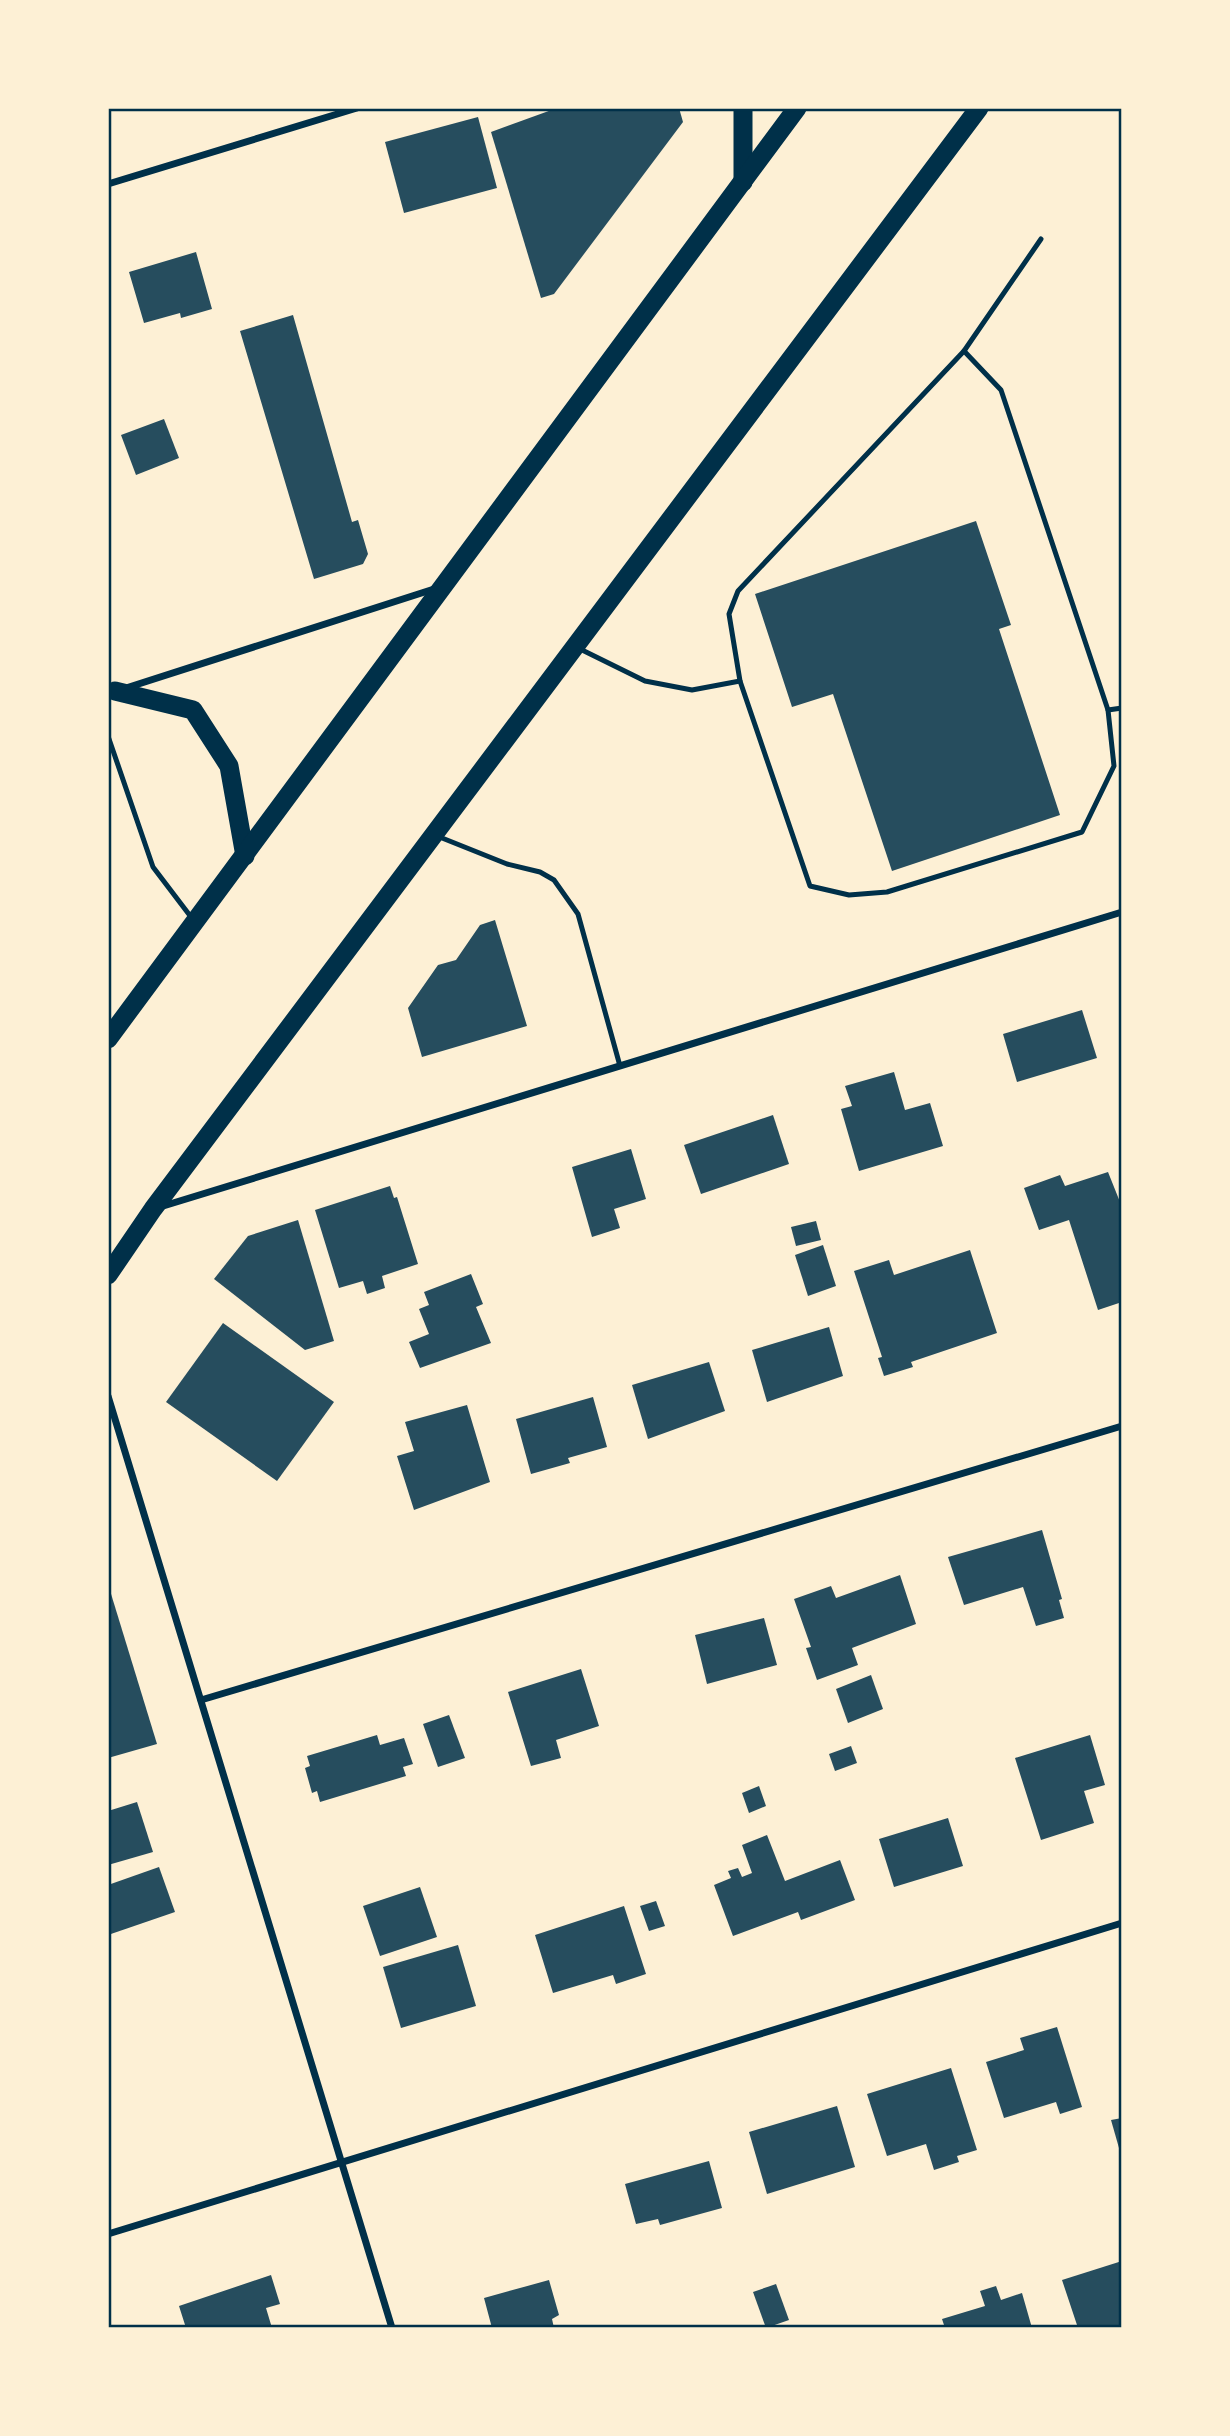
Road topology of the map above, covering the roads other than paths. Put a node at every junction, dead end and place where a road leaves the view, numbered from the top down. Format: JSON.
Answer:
{"nodes":[{"id":1,"x":357,"y":108,"type":"edge"},
{"id":2,"x":743,"y":108,"type":"edge"},
{"id":3,"x":797,"y":108,"type":"edge"},
{"id":4,"x":979,"y":108,"type":"edge"},
{"id":5,"x":743,"y":182,"type":"junction"},
{"id":6,"x":108,"y":184,"type":"edge"},
{"id":7,"x":1041,"y":239,"type":"dead end"},
{"id":8,"x":964,"y":351,"type":"junction"},
{"id":9,"x":446,"y":585,"type":"junction"},
{"id":10,"x":575,"y":647,"type":"junction"},
{"id":11,"x":740,"y":681,"type":"junction"},
{"id":12,"x":112,"y":692,"type":"edge"},
{"id":13,"x":1122,"y":708,"type":"edge"},
{"id":14,"x":1108,"y":710,"type":"junction"},
{"id":15,"x":108,"y":736,"type":"edge"},
{"id":16,"x":434,"y":835,"type":"junction"},
{"id":17,"x":245,"y":856,"type":"junction"},
{"id":18,"x":1122,"y":912,"type":"edge"},
{"id":19,"x":195,"y":922,"type":"junction"},
{"id":20,"x":108,"y":1039,"type":"edge"},
{"id":21,"x":620,"y":1066,"type":"junction"},
{"id":22,"x":153,"y":1209,"type":"junction"},
{"id":23,"x":108,"y":1275,"type":"edge"},
{"id":24,"x":108,"y":1396,"type":"edge"},
{"id":25,"x":1122,"y":1426,"type":"edge"},
{"id":26,"x":201,"y":1700,"type":"junction"},
{"id":27,"x":1122,"y":1923,"type":"edge"},
{"id":28,"x":342,"y":2162,"type":"junction"},
{"id":29,"x":108,"y":2234,"type":"edge"},
{"id":30,"x":392,"y":2328,"type":"edge"}],
"edges":[{"from":1,"to":6,"type":"street"},
{"from":2,"to":5,"type":"highway"},
{"from":3,"to":5,"type":"highway"},
{"from":4,"to":10,"type":"highway"},
{"from":5,"to":9,"type":"highway"},
{"from":7,"to":8,"type":"lane"},
{"from":8,"to":11,"type":"lane"},
{"from":8,"to":14,"type":"lane"},
{"from":9,"to":12,"type":"street"},
{"from":9,"to":17,"type":"highway"},
{"from":10,"to":11,"type":"lane"},
{"from":10,"to":16,"type":"highway"},
{"from":11,"to":14,"type":"lane"},
{"from":12,"to":17,"type":"highway"},
{"from":13,"to":14,"type":"lane"},
{"from":15,"to":19,"type":"lane"},
{"from":16,"to":21,"type":"lane"},
{"from":16,"to":22,"type":"highway"},
{"from":17,"to":19,"type":"highway"},
{"from":18,"to":21,"type":"street"},
{"from":19,"to":20,"type":"highway"},
{"from":21,"to":22,"type":"street"},
{"from":22,"to":23,"type":"highway"},
{"from":24,"to":26,"type":"street"},
{"from":25,"to":26,"type":"street"},
{"from":26,"to":28,"type":"street"},
{"from":27,"to":28,"type":"street"},
{"from":28,"to":29,"type":"street"},
{"from":28,"to":30,"type":"street"}]}
